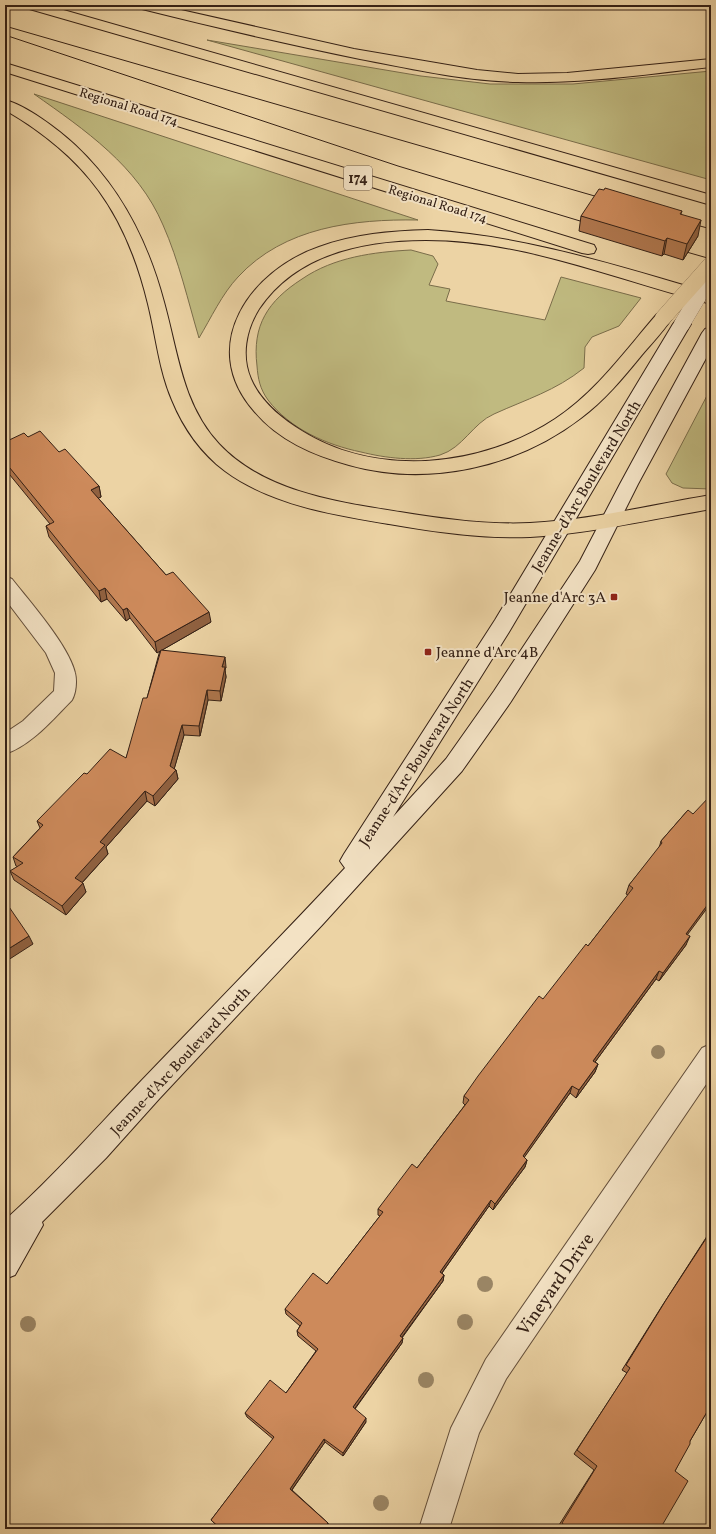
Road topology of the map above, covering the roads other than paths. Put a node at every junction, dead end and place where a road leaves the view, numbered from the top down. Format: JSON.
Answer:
{"nodes":[{"id":1,"x":31,"y":5,"type":"edge"},
{"id":2,"x":142,"y":5,"type":"edge"},
{"id":3,"x":711,"y":63,"type":"edge"},
{"id":4,"x":5,"y":67,"type":"edge"},
{"id":5,"x":5,"y":104,"type":"edge"},
{"id":6,"x":388,"y":106,"type":"junction"},
{"id":7,"x":711,"y":192,"type":"edge"},
{"id":8,"x":711,"y":200,"type":"edge"},
{"id":9,"x":711,"y":264,"type":"edge"},
{"id":10,"x":711,"y":275,"type":"edge"},
{"id":11,"x":711,"y":288,"type":"edge"},
{"id":12,"x":711,"y":299,"type":"edge"},
{"id":13,"x":711,"y":333,"type":"edge"},
{"id":14,"x":711,"y":502,"type":"edge"},
{"id":15,"x":612,"y":519,"type":"junction"},
{"id":16,"x":560,"y":527,"type":"junction"},
{"id":17,"x":5,"y":584,"type":"edge"},
{"id":18,"x":5,"y":745,"type":"edge"},
{"id":19,"x":315,"y":918,"type":"junction"},
{"id":20,"x":711,"y":1056,"type":"edge"},
{"id":21,"x":44,"y":1203,"type":"junction"},
{"id":22,"x":5,"y":1238,"type":"edge"},
{"id":23,"x":5,"y":1265,"type":"edge"},
{"id":24,"x":434,"y":1529,"type":"edge"}],
"edges":[{"from":1,"to":6,"type":"highway"},
{"from":2,"to":3,"type":"highway"},
{"from":4,"to":11,"type":"highway","name":"Regional Road 174","number":"174"},
{"from":5,"to":16,"type":"highway"},
{"from":6,"to":7,"type":"highway"},
{"from":6,"to":8,"type":"highway"},
{"from":9,"to":12,"type":"highway","bridge":true},
{"from":10,"to":16,"type":"main road","name":"Jeanne-d'Arc Boulevard North","bridge":true},
{"from":13,"to":15,"type":"main road","name":"Jeanne-d'Arc Boulevard North"},
{"from":14,"to":15,"type":"highway"},
{"from":15,"to":16,"type":"highway"},
{"from":15,"to":19,"type":"main road","name":"Jeanne-d'Arc Boulevard North"},
{"from":16,"to":19,"type":"main road","name":"Jeanne-d'Arc Boulevard North"},
{"from":17,"to":18,"type":"main road"},
{"from":19,"to":21,"type":"main road","name":"Jeanne-d'Arc Boulevard North"},
{"from":20,"to":24,"type":"main road","name":"Vineyard Drive"},
{"from":21,"to":22,"type":"main road","name":"Jeanne-d'Arc Boulevard North"},
{"from":21,"to":23,"type":"main road","name":"Jeanne-d'Arc Boulevard North"}]}
